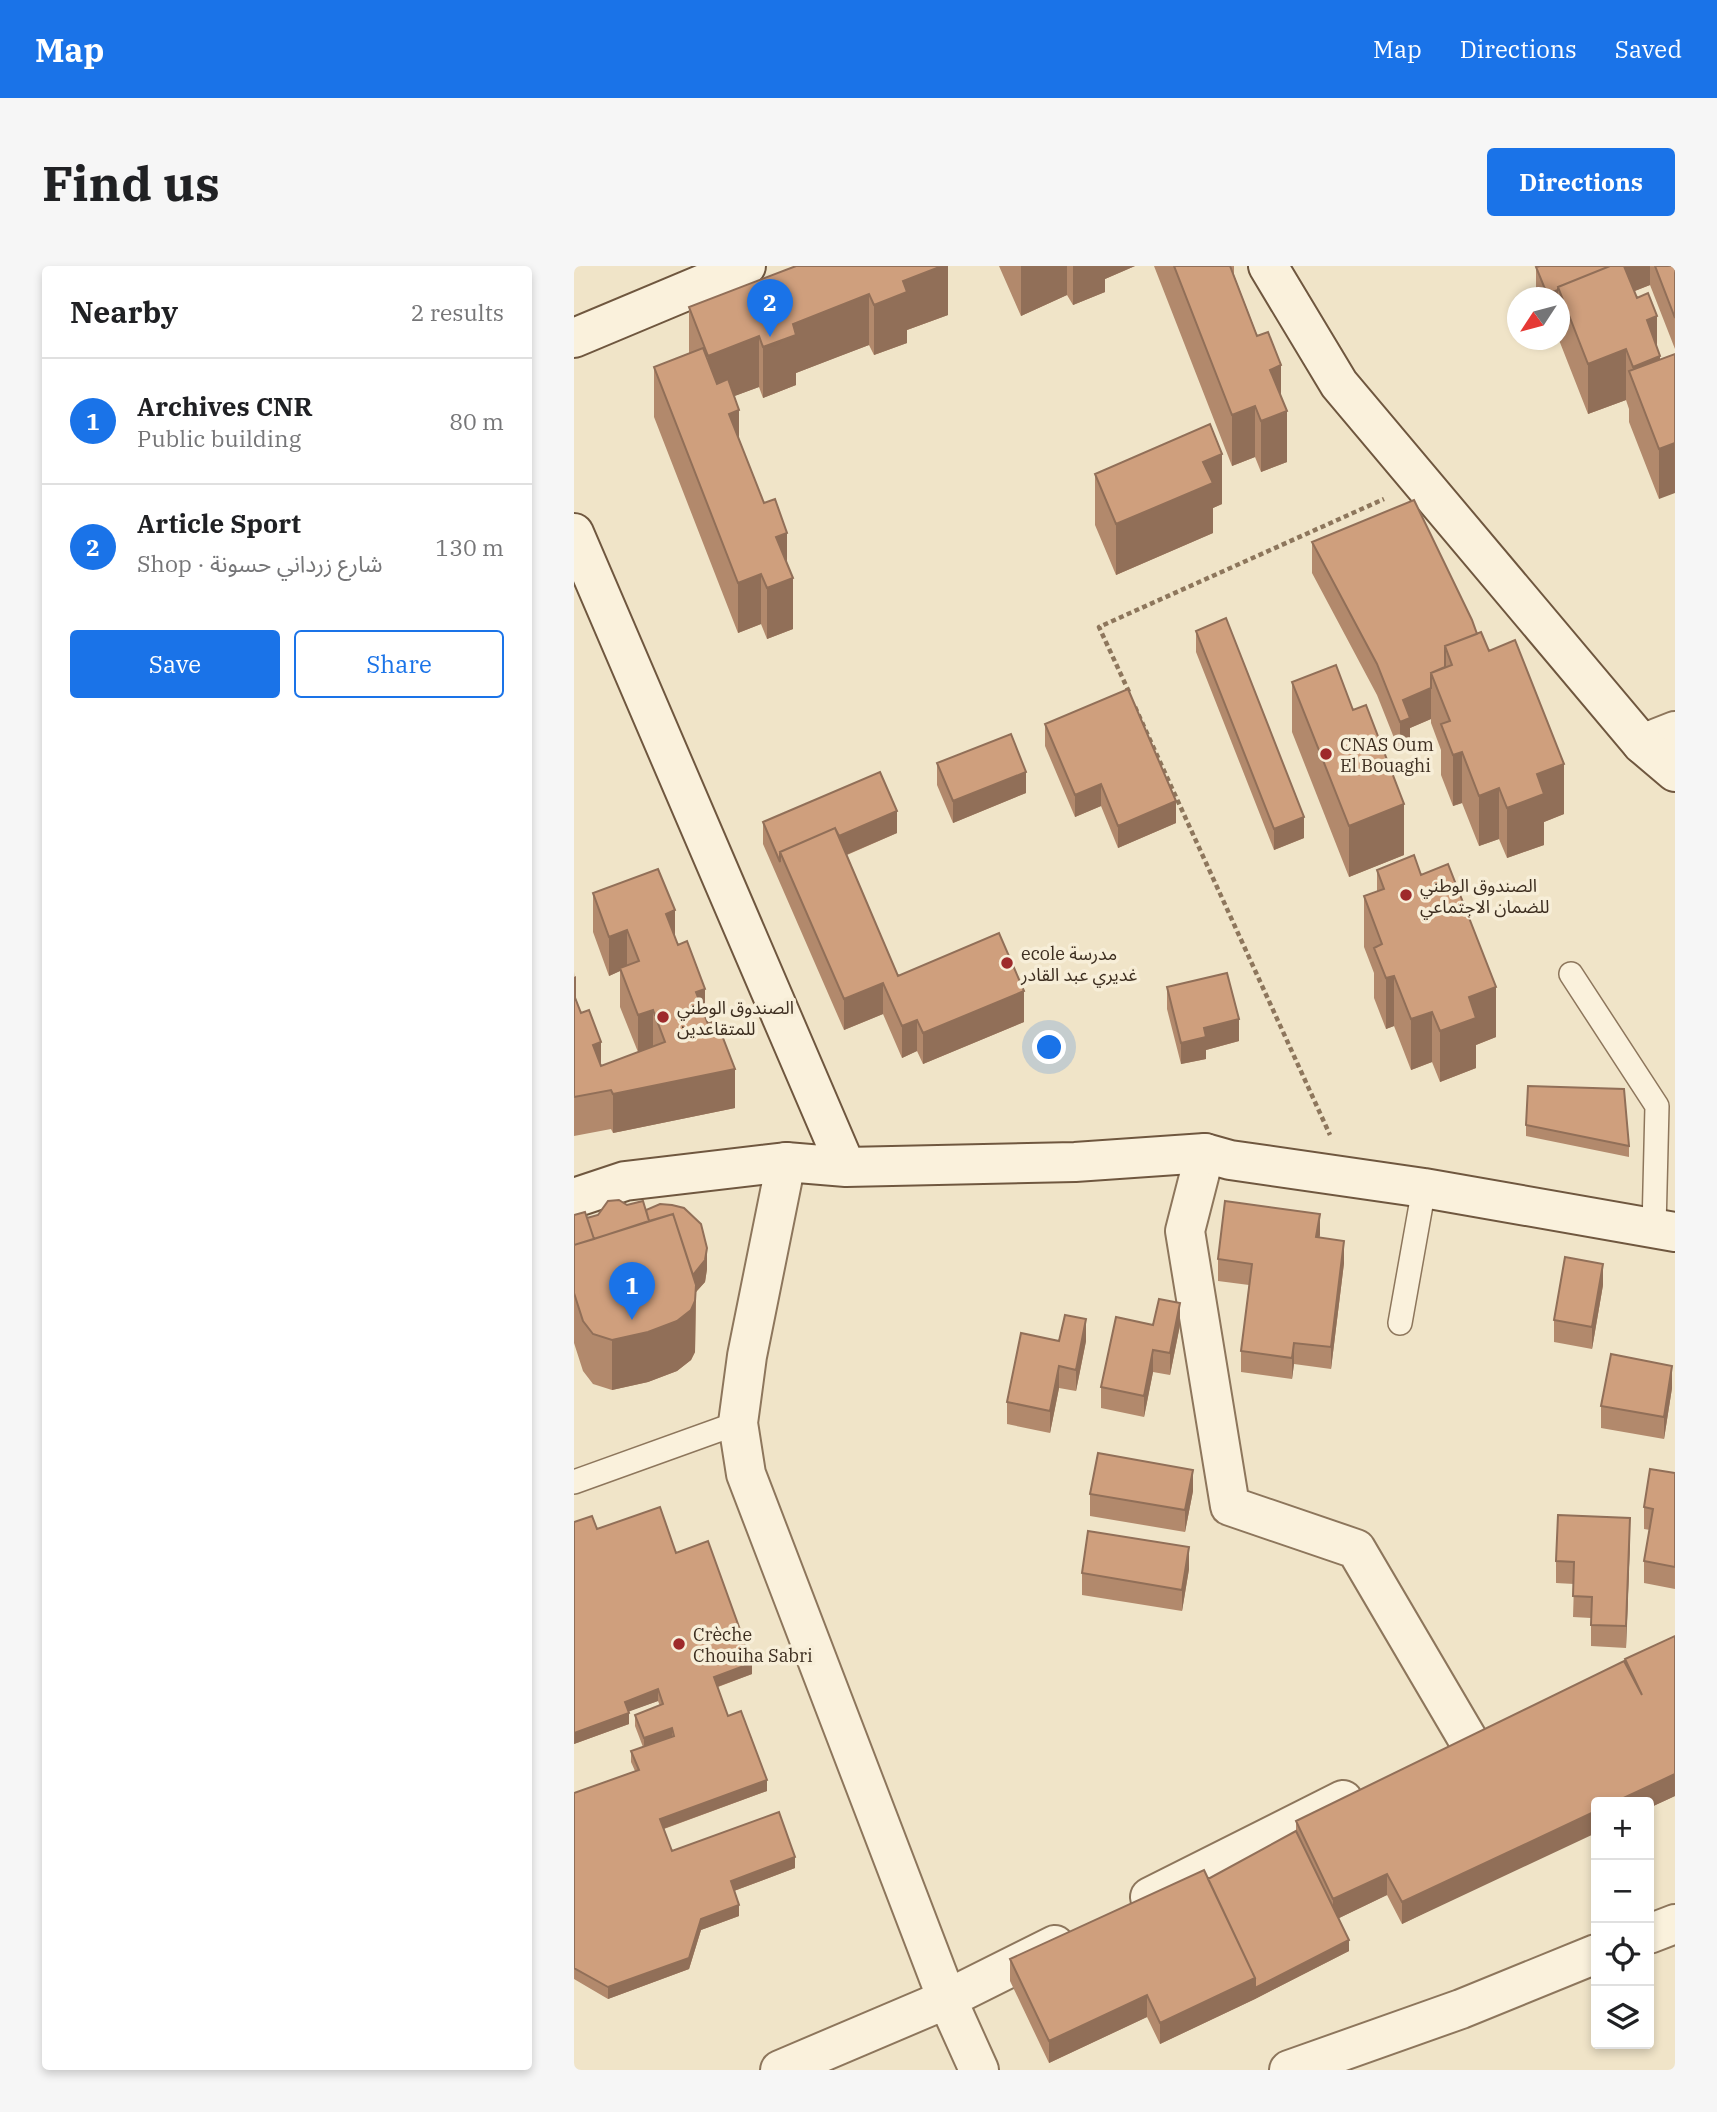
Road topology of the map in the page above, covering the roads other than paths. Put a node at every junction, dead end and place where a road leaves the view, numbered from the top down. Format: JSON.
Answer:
{"nodes":[{"id":1,"x":746,"y":266,"type":"edge"},
{"id":2,"x":1268,"y":266,"type":"edge"},
{"id":3,"x":574,"y":338,"type":"edge"},
{"id":4,"x":574,"y":533,"type":"edge"},
{"id":5,"x":1658,"y":737,"type":"edge"},
{"id":6,"x":1675,"y":772,"type":"edge"},
{"id":7,"x":1571,"y":974,"type":"dead end"},
{"id":8,"x":1205,"y":1153,"type":"junction"},
{"id":9,"x":786,"y":1162,"type":"junction"},
{"id":10,"x":846,"y":1167,"type":"junction"},
{"id":11,"x":1424,"y":1188,"type":"junction"},
{"id":12,"x":574,"y":1198,"type":"edge"},
{"id":13,"x":1665,"y":1230,"type":"edge"},
{"id":14,"x":1400,"y":1323,"type":"dead end"},
{"id":15,"x":738,"y":1423,"type":"junction"},
{"id":16,"x":574,"y":1482,"type":"edge"},
{"id":17,"x":1504,"y":1720,"type":"edge"},
{"id":18,"x":1467,"y":1738,"type":"junction"},
{"id":19,"x":1430,"y":1757,"type":"edge"},
{"id":20,"x":1381,"y":1782,"type":"edge"},
{"id":21,"x":1120,"y":1912,"type":"edge"},
{"id":22,"x":1675,"y":1924,"type":"edge"},
{"id":23,"x":1083,"y":1931,"type":"edge"},
{"id":24,"x":1654,"y":1932,"type":"edge"},
{"id":25,"x":1591,"y":1956,"type":"edge"},
{"id":26,"x":947,"y":1999,"type":"junction"},
{"id":27,"x":780,"y":2070,"type":"edge"},
{"id":28,"x":979,"y":2070,"type":"edge"},
{"id":29,"x":1289,"y":2070,"type":"edge"}],
"edges":[{"from":1,"to":3,"type":"street"},
{"from":2,"to":5,"type":"street"},
{"from":4,"to":10,"type":"street"},
{"from":5,"to":6,"type":"street"},
{"from":7,"to":13,"type":"lane"},
{"from":8,"to":10,"type":"street"},
{"from":8,"to":11,"type":"street"},
{"from":8,"to":18,"type":"street"},
{"from":9,"to":10,"type":"street"},
{"from":9,"to":12,"type":"street"},
{"from":9,"to":15,"type":"street"},
{"from":11,"to":13,"type":"street"},
{"from":11,"to":14,"type":"lane"},
{"from":15,"to":16,"type":"lane"},
{"from":15,"to":26,"type":"street"},
{"from":17,"to":18,"type":"street"},
{"from":18,"to":19,"type":"street"},
{"from":20,"to":21,"type":"street"},
{"from":22,"to":24,"type":"street"},
{"from":23,"to":26,"type":"street"},
{"from":25,"to":29,"type":"street"},
{"from":26,"to":27,"type":"street"},
{"from":26,"to":28,"type":"street"}]}
